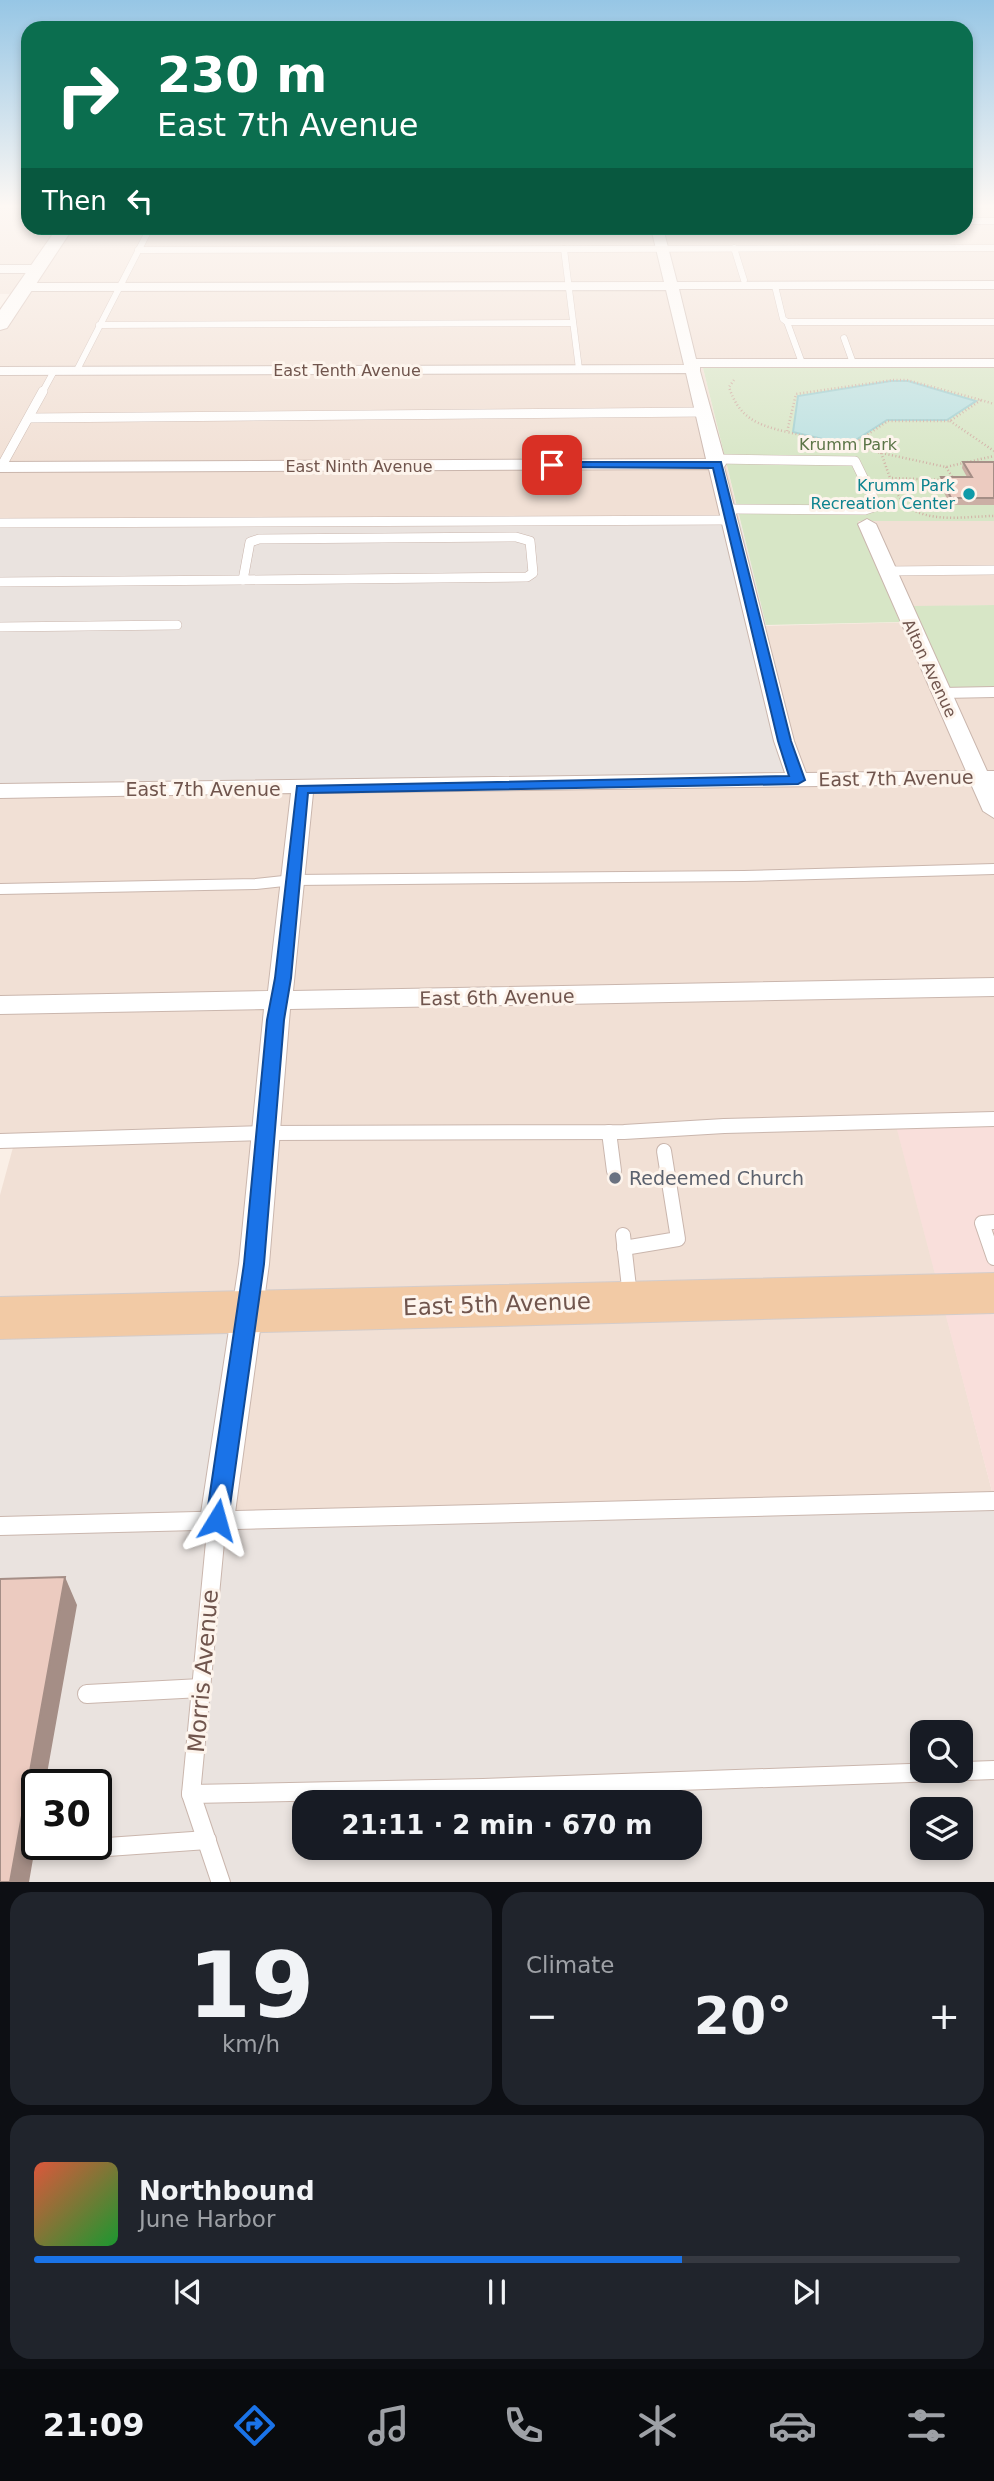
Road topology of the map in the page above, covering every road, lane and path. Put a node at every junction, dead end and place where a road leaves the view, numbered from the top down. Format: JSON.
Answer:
{"nodes":[{"id":1,"x":21,"y":293,"type":"edge"},
{"id":2,"x":115,"y":293,"type":"edge"},
{"id":3,"x":569,"y":293,"type":"edge"},
{"id":4,"x":674,"y":293,"type":"edge"},
{"id":5,"x":777,"y":293,"type":"edge"},
{"id":6,"x":787,"y":322,"type":"junction"},
{"id":7,"x":994,"y":322,"type":"edge"},
{"id":8,"x":573,"y":323,"type":"junction"},
{"id":9,"x":0,"y":324,"type":"edge"},
{"id":10,"x":99,"y":325,"type":"junction"},
{"id":11,"x":844,"y":338,"type":"dead end"},
{"id":12,"x":802,"y":363,"type":"junction"},
{"id":13,"x":853,"y":363,"type":"junction"},
{"id":14,"x":994,"y":363,"type":"edge"},
{"id":15,"x":693,"y":366,"type":"junction"},
{"id":16,"x":579,"y":369,"type":"junction"},
{"id":17,"x":78,"y":370,"type":"junction"},
{"id":18,"x":0,"y":371,"type":"edge"},
{"id":19,"x":54,"y":371,"type":"junction"},
{"id":20,"x":742,"y":377,"type":"dead end"},
{"id":21,"x":981,"y":400,"type":"junction"},
{"id":22,"x":994,"y":404,"type":"edge"},
{"id":23,"x":705,"y":412,"type":"junction"},
{"id":24,"x":30,"y":418,"type":"junction"},
{"id":25,"x":950,"y":421,"type":"junction"},
{"id":26,"x":787,"y":432,"type":"junction"},
{"id":27,"x":850,"y":446,"type":"junction"},
{"id":28,"x":881,"y":453,"type":"junction"},
{"id":29,"x":994,"y":454,"type":"edge"},
{"id":30,"x":717,"y":462,"type":"junction"},
{"id":31,"x":1,"y":467,"type":"edge"},
{"id":32,"x":946,"y":467,"type":"junction"},
{"id":33,"x":892,"y":478,"type":"junction"},
{"id":34,"x":954,"y":480,"type":"junction"},
{"id":35,"x":962,"y":482,"type":"edge"},
{"id":36,"x":730,"y":515,"type":"junction"},
{"id":37,"x":994,"y":516,"type":"edge"},
{"id":38,"x":0,"y":523,"type":"edge"},
{"id":39,"x":867,"y":524,"type":"dead end"},
{"id":40,"x":994,"y":570,"type":"edge"},
{"id":41,"x":887,"y":571,"type":"junction"},
{"id":42,"x":0,"y":582,"type":"edge"},
{"id":43,"x":243,"y":582,"type":"junction"},
{"id":44,"x":177,"y":625,"type":"dead end"},
{"id":45,"x":0,"y":627,"type":"edge"},
{"id":46,"x":994,"y":692,"type":"edge"},
{"id":47,"x":942,"y":693,"type":"junction"},
{"id":48,"x":987,"y":777,"type":"edge"},
{"id":49,"x":798,"y":780,"type":"junction"},
{"id":50,"x":302,"y":789,"type":"junction"},
{"id":51,"x":0,"y":791,"type":"edge"},
{"id":52,"x":994,"y":811,"type":"edge"},
{"id":53,"x":994,"y":869,"type":"edge"},
{"id":54,"x":293,"y":880,"type":"junction"},
{"id":55,"x":0,"y":889,"type":"edge"},
{"id":56,"x":994,"y":987,"type":"edge"},
{"id":57,"x":279,"y":1001,"type":"junction"},
{"id":58,"x":0,"y":1005,"type":"edge"},
{"id":59,"x":994,"y":1119,"type":"edge"},
{"id":60,"x":609,"y":1132,"type":"junction"},
{"id":61,"x":264,"y":1133,"type":"junction"},
{"id":62,"x":0,"y":1141,"type":"edge"},
{"id":63,"x":664,"y":1151,"type":"dead end"},
{"id":64,"x":614,"y":1171,"type":"dead end"},
{"id":65,"x":994,"y":1222,"type":"edge"},
{"id":66,"x":994,"y":1258,"type":"edge"},
{"id":67,"x":994,"y":1293,"type":"edge"},
{"id":68,"x":630,"y":1300,"type":"junction"},
{"id":69,"x":248,"y":1311,"type":"junction"},
{"id":70,"x":0,"y":1318,"type":"edge"},
{"id":71,"x":994,"y":1501,"type":"edge"},
{"id":72,"x":217,"y":1520,"type":"junction"},
{"id":73,"x":0,"y":1526,"type":"edge"},
{"id":74,"x":201,"y":1688,"type":"junction"},
{"id":75,"x":87,"y":1694,"type":"dead end"},
{"id":76,"x":994,"y":1770,"type":"edge"},
{"id":77,"x":191,"y":1794,"type":"junction"},
{"id":78,"x":207,"y":1840,"type":"junction"},
{"id":79,"x":112,"y":1847,"type":"edge"},
{"id":80,"x":221,"y":1882,"type":"edge"}],
"edges":[{"from":1,"to":9,"type":"main road"},
{"from":2,"to":10,"type":"lane"},
{"from":3,"to":8,"type":"lane"},
{"from":4,"to":15,"type":"street"},
{"from":5,"to":6,"type":"lane"},
{"from":6,"to":7,"type":"lane"},
{"from":6,"to":12,"type":"lane"},
{"from":8,"to":10,"type":"lane"},
{"from":8,"to":16,"type":"lane"},
{"from":10,"to":17,"type":"lane"},
{"from":11,"to":13,"type":"lane"},
{"from":12,"to":13,"type":"street","name":"East Tenth Avenue"},
{"from":12,"to":15,"type":"street","name":"East Tenth Avenue"},
{"from":13,"to":14,"type":"street","name":"East Tenth Avenue"},
{"from":15,"to":16,"type":"street","name":"East Tenth Avenue"},
{"from":15,"to":23,"type":"street"},
{"from":16,"to":17,"type":"street","name":"East Tenth Avenue"},
{"from":17,"to":19,"type":"street","name":"East Tenth Avenue"},
{"from":18,"to":19,"type":"street","name":"East Tenth Avenue"},
{"from":19,"to":24,"type":"lane"},
{"from":20,"to":26,"type":"path"},
{"from":21,"to":22,"type":"path"},
{"from":21,"to":25,"type":"path"},
{"from":21,"to":26,"type":"path"},
{"from":23,"to":24,"type":"lane"},
{"from":23,"to":30,"type":"street"},
{"from":24,"to":31,"type":"lane"},
{"from":25,"to":27,"type":"path"},
{"from":25,"to":29,"type":"path"},
{"from":26,"to":27,"type":"path"},
{"from":27,"to":28,"type":"path"},
{"from":28,"to":32,"type":"path"},
{"from":28,"to":33,"type":"path"},
{"from":29,"to":32,"type":"path"},
{"from":30,"to":31,"type":"street","name":"East Ninth Avenue"},
{"from":30,"to":36,"type":"street"},
{"from":30,"to":36,"type":"lane"},
{"from":32,"to":34,"type":"path"},
{"from":33,"to":34,"type":"path"},
{"from":33,"to":37,"type":"path"},
{"from":34,"to":35,"type":"path"},
{"from":36,"to":38,"type":"lane"},
{"from":36,"to":49,"type":"street"},
{"from":39,"to":41,"type":"street","name":"Alton Avenue"},
{"from":40,"to":41,"type":"lane"},
{"from":41,"to":47,"type":"street","name":"Alton Avenue"},
{"from":42,"to":43,"type":"lane"},
{"from":43,"to":43,"type":"lane"},
{"from":44,"to":45,"type":"lane"},
{"from":46,"to":47,"type":"lane"},
{"from":47,"to":48,"type":"street","name":"Alton Avenue"},
{"from":48,"to":49,"type":"street","name":"East 7th Avenue"},
{"from":48,"to":52,"type":"street","name":"Alton Avenue"},
{"from":49,"to":50,"type":"street","name":"East 7th Avenue"},
{"from":50,"to":51,"type":"street","name":"East 7th Avenue"},
{"from":50,"to":54,"type":"street","name":"Morris Avenue"},
{"from":53,"to":54,"type":"lane"},
{"from":54,"to":55,"type":"lane"},
{"from":54,"to":57,"type":"street","name":"Morris Avenue"},
{"from":56,"to":57,"type":"street","name":"East 6th Avenue"},
{"from":57,"to":58,"type":"street","name":"East 6th Avenue"},
{"from":57,"to":61,"type":"street","name":"Morris Avenue"},
{"from":59,"to":60,"type":"lane"},
{"from":60,"to":61,"type":"lane"},
{"from":60,"to":64,"type":"lane"},
{"from":61,"to":62,"type":"lane"},
{"from":61,"to":69,"type":"street","name":"Morris Avenue"},
{"from":63,"to":68,"type":"lane"},
{"from":65,"to":66,"type":"lane"},
{"from":67,"to":68,"type":"main road","name":"East 5th Avenue"},
{"from":68,"to":69,"type":"main road","name":"East 5th Avenue"},
{"from":69,"to":70,"type":"main road","name":"East 5th Avenue"},
{"from":69,"to":72,"type":"street","name":"Morris Avenue"},
{"from":71,"to":72,"type":"lane"},
{"from":72,"to":73,"type":"lane"},
{"from":72,"to":74,"type":"lane","name":"Morris Avenue"},
{"from":74,"to":75,"type":"lane"},
{"from":74,"to":77,"type":"lane","name":"Morris Avenue"},
{"from":76,"to":77,"type":"lane"},
{"from":77,"to":78,"type":"lane","name":"Morris Avenue"},
{"from":78,"to":79,"type":"lane"},
{"from":78,"to":80,"type":"lane","name":"Morris Avenue"}]}
